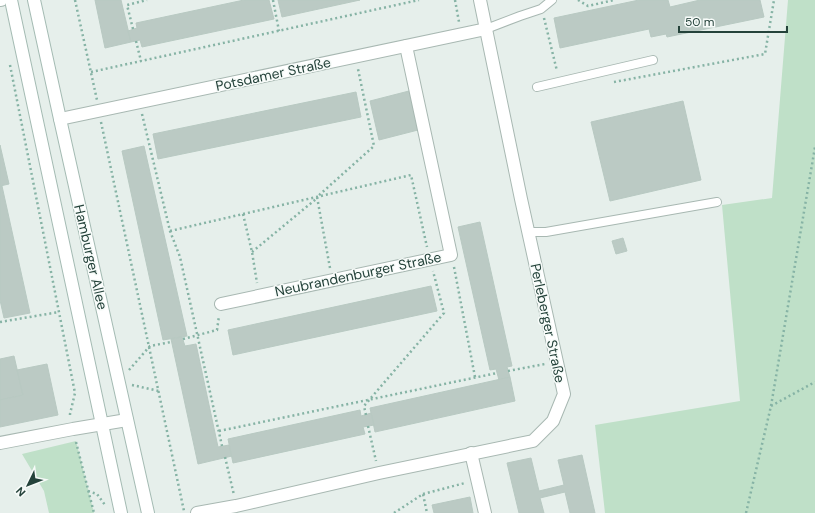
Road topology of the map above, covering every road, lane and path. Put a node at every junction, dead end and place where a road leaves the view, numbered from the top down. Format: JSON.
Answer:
{"nodes":[{"id":1,"x":11,"y":0,"type":"edge"},
{"id":2,"x":34,"y":0,"type":"edge"},
{"id":3,"x":75,"y":0,"type":"edge"},
{"id":4,"x":147,"y":0,"type":"edge"},
{"id":5,"x":273,"y":0,"type":"edge"},
{"id":6,"x":419,"y":0,"type":"edge"},
{"id":7,"x":455,"y":0,"type":"edge"},
{"id":8,"x":480,"y":0,"type":"edge"},
{"id":9,"x":552,"y":0,"type":"edge"},
{"id":10,"x":578,"y":0,"type":"edge"},
{"id":11,"x":614,"y":0,"type":"edge"},
{"id":12,"x":774,"y":0,"type":"edge"},
{"id":13,"x":541,"y":9,"type":"junction"},
{"id":14,"x":133,"y":29,"type":"dead end"},
{"id":15,"x":486,"y":29,"type":"junction"},
{"id":16,"x":279,"y":31,"type":"junction"},
{"id":17,"x":462,"y":34,"type":"junction"},
{"id":18,"x":136,"y":41,"type":"dead end"},
{"id":19,"x":406,"y":46,"type":"junction"},
{"id":20,"x":355,"y":56,"type":"junction"},
{"id":21,"x":9,"y":58,"type":"dead end"},
{"id":22,"x":653,"y":60,"type":"dead end"},
{"id":23,"x":141,"y":61,"type":"junction"},
{"id":24,"x":91,"y":72,"type":"junction"},
{"id":25,"x":559,"y":82,"type":"junction"},
{"id":26,"x":611,"y":82,"type":"dead end"},
{"id":27,"x":536,"y":86,"type":"dead end"},
{"id":28,"x":139,"y":102,"type":"junction"},
{"id":29,"x":99,"y":110,"type":"junction"},
{"id":30,"x":60,"y":119,"type":"junction"},
{"id":31,"x":815,"y":147,"type":"edge"},
{"id":32,"x":317,"y":197,"type":"junction"},
{"id":33,"x":717,"y":202,"type":"dead end"},
{"id":34,"x":243,"y":214,"type":"junction"},
{"id":35,"x":170,"y":231,"type":"junction"},
{"id":36,"x":528,"y":232,"type":"junction"},
{"id":37,"x":252,"y":252,"type":"junction"},
{"id":38,"x":451,"y":254,"type":"junction"},
{"id":39,"x":429,"y":259,"type":"junction"},
{"id":40,"x":332,"y":280,"type":"junction"},
{"id":41,"x":259,"y":296,"type":"junction"},
{"id":42,"x":221,"y":304,"type":"joint"},
{"id":43,"x":59,"y":312,"type":"junction"},
{"id":44,"x":0,"y":322,"type":"edge"},
{"id":45,"x":198,"y":336,"type":"junction"},
{"id":46,"x":182,"y":339,"type":"dead end"},
{"id":47,"x":171,"y":342,"type":"dead end"},
{"id":48,"x":150,"y":346,"type":"junction"},
{"id":49,"x":556,"y":362,"type":"junction"},
{"id":50,"x":508,"y":370,"type":"dead end"},
{"id":51,"x":497,"y":373,"type":"dead end"},
{"id":52,"x":474,"y":377,"type":"junction"},
{"id":53,"x":119,"y":382,"type":"junction"},
{"id":54,"x":815,"y":382,"type":"edge"},
{"id":55,"x":159,"y":391,"type":"junction"},
{"id":56,"x":370,"y":399,"type":"junction"},
{"id":57,"x":771,"y":406,"type":"junction"},
{"id":58,"x":366,"y":415,"type":"dead end"},
{"id":59,"x":127,"y":420,"type":"junction"},
{"id":60,"x":103,"y":424,"type":"junction"},
{"id":61,"x":368,"y":426,"type":"dead end"},
{"id":62,"x":73,"y":429,"type":"junction"},
{"id":63,"x":219,"y":431,"type":"junction"},
{"id":64,"x":0,"y":443,"type":"edge"},
{"id":65,"x":222,"y":446,"type":"dead end"},
{"id":66,"x":471,"y":454,"type":"junction"},
{"id":67,"x":225,"y":457,"type":"dead end"},
{"id":68,"x":379,"y":473,"type":"junction"},
{"id":69,"x":477,"y":480,"type":"junction"},
{"id":70,"x":88,"y":491,"type":"junction"},
{"id":71,"x":423,"y":494,"type":"junction"},
{"id":72,"x":236,"y":506,"type":"junction"},
{"id":73,"x":106,"y":508,"type":"dead end"},
{"id":74,"x":94,"y":513,"type":"edge"},
{"id":75,"x":121,"y":513,"type":"edge"},
{"id":76,"x":148,"y":513,"type":"edge"},
{"id":77,"x":185,"y":513,"type":"edge"},
{"id":78,"x":197,"y":513,"type":"edge"},
{"id":79,"x":394,"y":513,"type":"edge"},
{"id":80,"x":427,"y":513,"type":"edge"},
{"id":81,"x":485,"y":513,"type":"edge"},
{"id":82,"x":746,"y":513,"type":"edge"}],
"edges":[{"from":1,"to":60,"type":"street","name":"Hamburger Allee"},
{"from":2,"to":30,"type":"street","name":"Hamburger Allee"},
{"from":3,"to":24,"type":"path"},
{"from":4,"to":14,"type":"path"},
{"from":5,"to":16,"type":"path"},
{"from":6,"to":16,"type":"path"},
{"from":7,"to":17,"type":"path"},
{"from":8,"to":15,"type":"street","name":"Perleberger Straße"},
{"from":9,"to":13,"type":"lane"},
{"from":10,"to":11,"type":"path"},
{"from":12,"to":26,"type":"path"},
{"from":13,"to":15,"type":"lane"},
{"from":13,"to":25,"type":"path"},
{"from":15,"to":17,"type":"street","name":"Potsdamer Straße"},
{"from":15,"to":36,"type":"street","name":"Perleberger Straße"},
{"from":16,"to":23,"type":"path"},
{"from":17,"to":19,"type":"street","name":"Potsdamer Straße"},
{"from":18,"to":23,"type":"path"},
{"from":19,"to":20,"type":"street","name":"Potsdamer Straße"},
{"from":19,"to":38,"type":"street","name":"Neubrandenburger Straße"},
{"from":20,"to":28,"type":"street","name":"Potsdamer Straße"},
{"from":20,"to":32,"type":"path"},
{"from":21,"to":43,"type":"path"},
{"from":22,"to":25,"type":"lane"},
{"from":23,"to":24,"type":"path"},
{"from":24,"to":29,"type":"path"},
{"from":25,"to":27,"type":"lane"},
{"from":28,"to":29,"type":"street","name":"Potsdamer Straße"},
{"from":28,"to":35,"type":"path"},
{"from":29,"to":30,"type":"street","name":"Potsdamer Straße"},
{"from":29,"to":48,"type":"path"},
{"from":30,"to":53,"type":"street","name":"Hamburger Allee"},
{"from":31,"to":57,"type":"path"},
{"from":32,"to":34,"type":"path"},
{"from":32,"to":37,"type":"path"},
{"from":32,"to":39,"type":"path"},
{"from":32,"to":40,"type":"path"},
{"from":33,"to":36,"type":"lane"},
{"from":34,"to":35,"type":"path"},
{"from":34,"to":37,"type":"path"},
{"from":35,"to":45,"type":"path"},
{"from":36,"to":49,"type":"street","name":"Perleberger Straße"},
{"from":37,"to":41,"type":"path"},
{"from":38,"to":39,"type":"street","name":"Neubrandenburger Straße"},
{"from":38,"to":52,"type":"path"},
{"from":39,"to":40,"type":"street","name":"Neubrandenburger Straße"},
{"from":39,"to":56,"type":"path"},
{"from":40,"to":41,"type":"street","name":"Neubrandenburger Straße"},
{"from":41,"to":42,"type":"street","name":"Neubrandenburger Straße"},
{"from":42,"to":45,"type":"path"},
{"from":43,"to":44,"type":"path"},
{"from":43,"to":62,"type":"path"},
{"from":45,"to":46,"type":"path"},
{"from":45,"to":63,"type":"path"},
{"from":47,"to":48,"type":"path"},
{"from":48,"to":53,"type":"path"},
{"from":48,"to":55,"type":"path"},
{"from":49,"to":50,"type":"path"},
{"from":49,"to":66,"type":"street","name":"Perleberger Straße"},
{"from":51,"to":52,"type":"path"},
{"from":52,"to":56,"type":"path"},
{"from":53,"to":55,"type":"path"},
{"from":53,"to":59,"type":"street","name":"Hamburger Allee"},
{"from":54,"to":57,"type":"path"},
{"from":55,"to":77,"type":"path"},
{"from":56,"to":58,"type":"path"},
{"from":56,"to":63,"type":"path"},
{"from":57,"to":82,"type":"path"},
{"from":59,"to":60,"type":"street"},
{"from":59,"to":76,"type":"street","name":"Hamburger Allee"},
{"from":60,"to":62,"type":"street"},
{"from":60,"to":75,"type":"street","name":"Hamburger Allee"},
{"from":61,"to":68,"type":"path"},
{"from":62,"to":64,"type":"street"},
{"from":62,"to":70,"type":"path"},
{"from":63,"to":65,"type":"path"},
{"from":66,"to":68,"type":"street","name":"Perleberger Straße"},
{"from":66,"to":69,"type":"street"},
{"from":67,"to":72,"type":"path"},
{"from":68,"to":72,"type":"street","name":"Perleberger Straße"},
{"from":69,"to":71,"type":"path"},
{"from":69,"to":81,"type":"street"},
{"from":70,"to":73,"type":"path"},
{"from":70,"to":74,"type":"path"},
{"from":71,"to":79,"type":"path"},
{"from":71,"to":80,"type":"path"},
{"from":72,"to":78,"type":"street","name":"Perleberger Straße"}]}
